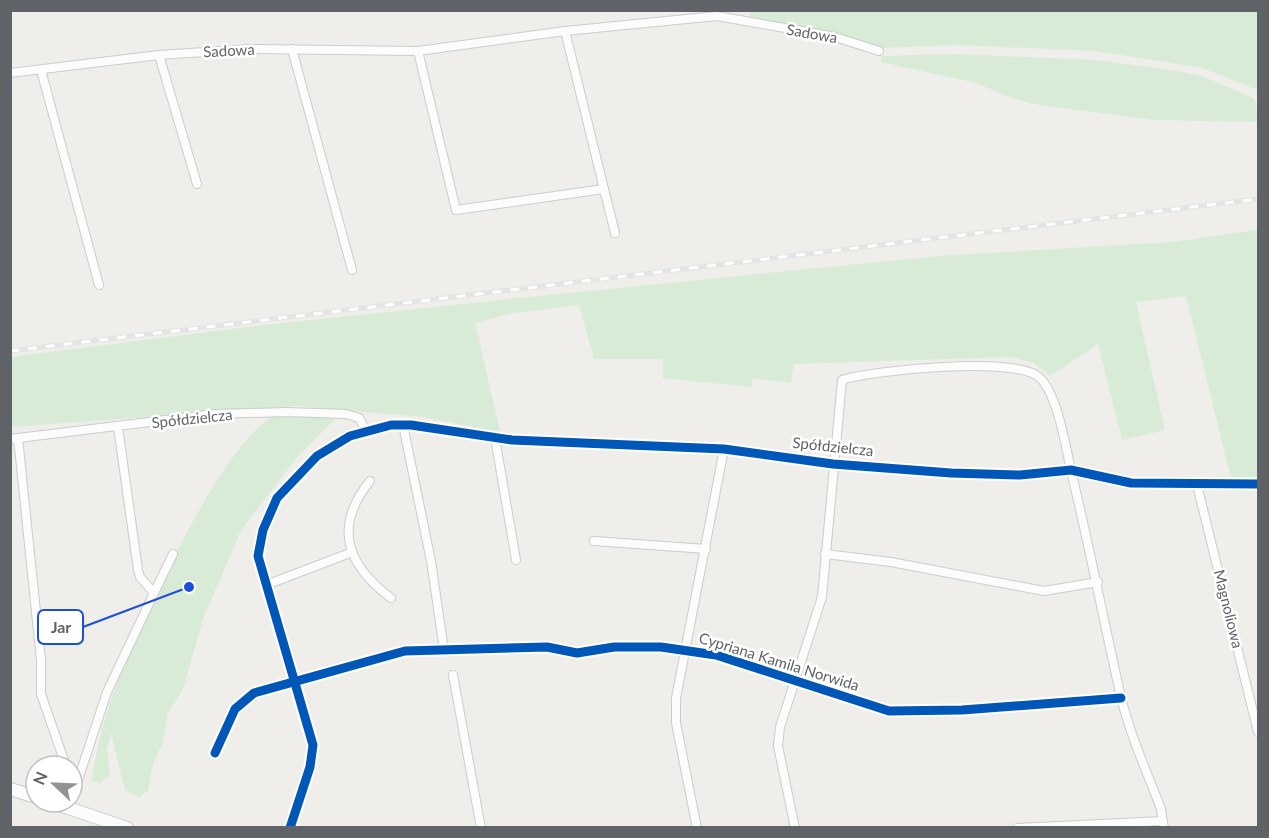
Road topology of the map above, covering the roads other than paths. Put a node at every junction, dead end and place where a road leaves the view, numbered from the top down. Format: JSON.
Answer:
{"nodes":[{"id":1,"x":565,"y":31,"type":"junction"},
{"id":2,"x":292,"y":49,"type":"junction"},
{"id":3,"x":418,"y":51,"type":"junction"},
{"id":4,"x":879,"y":51,"type":"dead end"},
{"id":5,"x":159,"y":56,"type":"junction"},
{"id":6,"x":41,"y":70,"type":"junction"},
{"id":7,"x":10,"y":73,"type":"edge"},
{"id":8,"x":197,"y":184,"type":"dead end"},
{"id":9,"x":604,"y":189,"type":"junction"},
{"id":10,"x":615,"y":233,"type":"dead end"},
{"id":11,"x":352,"y":270,"type":"dead end"},
{"id":12,"x":99,"y":285,"type":"dead end"},
{"id":13,"x":404,"y":425,"type":"junction"},
{"id":14,"x":118,"y":427,"type":"junction"},
{"id":15,"x":366,"y":430,"type":"junction"},
{"id":16,"x":14,"y":438,"type":"edge"},
{"id":17,"x":495,"y":438,"type":"junction"},
{"id":18,"x":724,"y":449,"type":"junction"},
{"id":19,"x":833,"y":464,"type":"junction"},
{"id":20,"x":1071,"y":470,"type":"junction"},
{"id":21,"x":370,"y":482,"type":"dead end"},
{"id":22,"x":1258,"y":484,"type":"edge"},
{"id":23,"x":1197,"y":486,"type":"junction"},
{"id":24,"x":594,"y":541,"type":"dead end"},
{"id":25,"x":706,"y":549,"type":"junction"},
{"id":26,"x":350,"y":553,"type":"junction"},
{"id":27,"x":173,"y":554,"type":"dead end"},
{"id":28,"x":825,"y":554,"type":"junction"},
{"id":29,"x":516,"y":560,"type":"dead end"},
{"id":30,"x":1098,"y":582,"type":"junction"},
{"id":31,"x":266,"y":585,"type":"junction"},
{"id":32,"x":154,"y":593,"type":"junction"},
{"id":33,"x":392,"y":598,"type":"dead end"},
{"id":34,"x":444,"y":650,"type":"junction"},
{"id":35,"x":687,"y":650,"type":"junction"},
{"id":36,"x":453,"y":675,"type":"dead end"},
{"id":37,"x":794,"y":681,"type":"junction"},
{"id":38,"x":296,"y":682,"type":"junction"},
{"id":39,"x":1121,"y":698,"type":"junction"},
{"id":40,"x":1258,"y":732,"type":"edge"},
{"id":41,"x":215,"y":753,"type":"dead end"},
{"id":42,"x":62,"y":754,"type":"edge"},
{"id":43,"x":84,"y":757,"type":"edge"},
{"id":44,"x":84,"y":813,"type":"edge"},
{"id":45,"x":1164,"y":824,"type":"edge"},
{"id":46,"x":127,"y":828,"type":"edge"},
{"id":47,"x":290,"y":828,"type":"edge"},
{"id":48,"x":481,"y":828,"type":"edge"},
{"id":49,"x":697,"y":828,"type":"edge"},
{"id":50,"x":795,"y":828,"type":"edge"},
{"id":51,"x":1017,"y":828,"type":"edge"}],
"edges":[{"from":1,"to":3,"type":"street","name":"Sadowa"},
{"from":1,"to":4,"type":"street","name":"Sadowa"},
{"from":1,"to":9,"type":"street"},
{"from":2,"to":3,"type":"street","name":"Sadowa"},
{"from":2,"to":5,"type":"street","name":"Sadowa"},
{"from":2,"to":11,"type":"street"},
{"from":3,"to":9,"type":"street"},
{"from":5,"to":6,"type":"street","name":"Sadowa"},
{"from":5,"to":8,"type":"street"},
{"from":6,"to":7,"type":"street","name":"Sadowa"},
{"from":6,"to":12,"type":"street"},
{"from":9,"to":10,"type":"street"},
{"from":13,"to":15,"type":"street","name":"Spółdzielcza"},
{"from":13,"to":17,"type":"street","name":"Spółdzielcza"},
{"from":13,"to":34,"type":"street"},
{"from":14,"to":15,"type":"street","name":"Spółdzielcza"},
{"from":14,"to":16,"type":"street","name":"Spółdzielcza"},
{"from":14,"to":32,"type":"street"},
{"from":15,"to":31,"type":"street","name":"Spółdzielcza"},
{"from":16,"to":42,"type":"street"},
{"from":17,"to":18,"type":"street","name":"Spółdzielcza"},
{"from":17,"to":29,"type":"street"},
{"from":18,"to":19,"type":"street","name":"Spółdzielcza"},
{"from":18,"to":25,"type":"street"},
{"from":19,"to":20,"type":"street","name":"Spółdzielcza"},
{"from":19,"to":20,"type":"street"},
{"from":19,"to":28,"type":"street"},
{"from":20,"to":23,"type":"street","name":"Spółdzielcza"},
{"from":20,"to":30,"type":"street"},
{"from":21,"to":26,"type":"street"},
{"from":22,"to":23,"type":"street","name":"Spółdzielcza"},
{"from":23,"to":40,"type":"street","name":"Magnoliowa"},
{"from":24,"to":25,"type":"street"},
{"from":25,"to":35,"type":"street"},
{"from":26,"to":31,"type":"street"},
{"from":26,"to":33,"type":"street"},
{"from":27,"to":32,"type":"street"},
{"from":28,"to":30,"type":"street"},
{"from":28,"to":37,"type":"street"},
{"from":30,"to":39,"type":"street"},
{"from":31,"to":38,"type":"street","name":"Spółdzielcza"},
{"from":32,"to":43,"type":"street"},
{"from":34,"to":35,"type":"street","name":"Cypriana Kamila Norwida"},
{"from":34,"to":38,"type":"street","name":"Cypriana Kamila Norwida"},
{"from":35,"to":37,"type":"street","name":"Cypriana Kamila Norwida"},
{"from":35,"to":49,"type":"street"},
{"from":36,"to":48,"type":"street"},
{"from":37,"to":39,"type":"street","name":"Cypriana Kamila Norwida"},
{"from":37,"to":50,"type":"street"},
{"from":38,"to":41,"type":"street","name":"Cypriana Kamila Norwida"},
{"from":38,"to":47,"type":"street","name":"Spółdzielcza"},
{"from":39,"to":45,"type":"street"},
{"from":44,"to":46,"type":"street"},
{"from":45,"to":51,"type":"street"}]}
